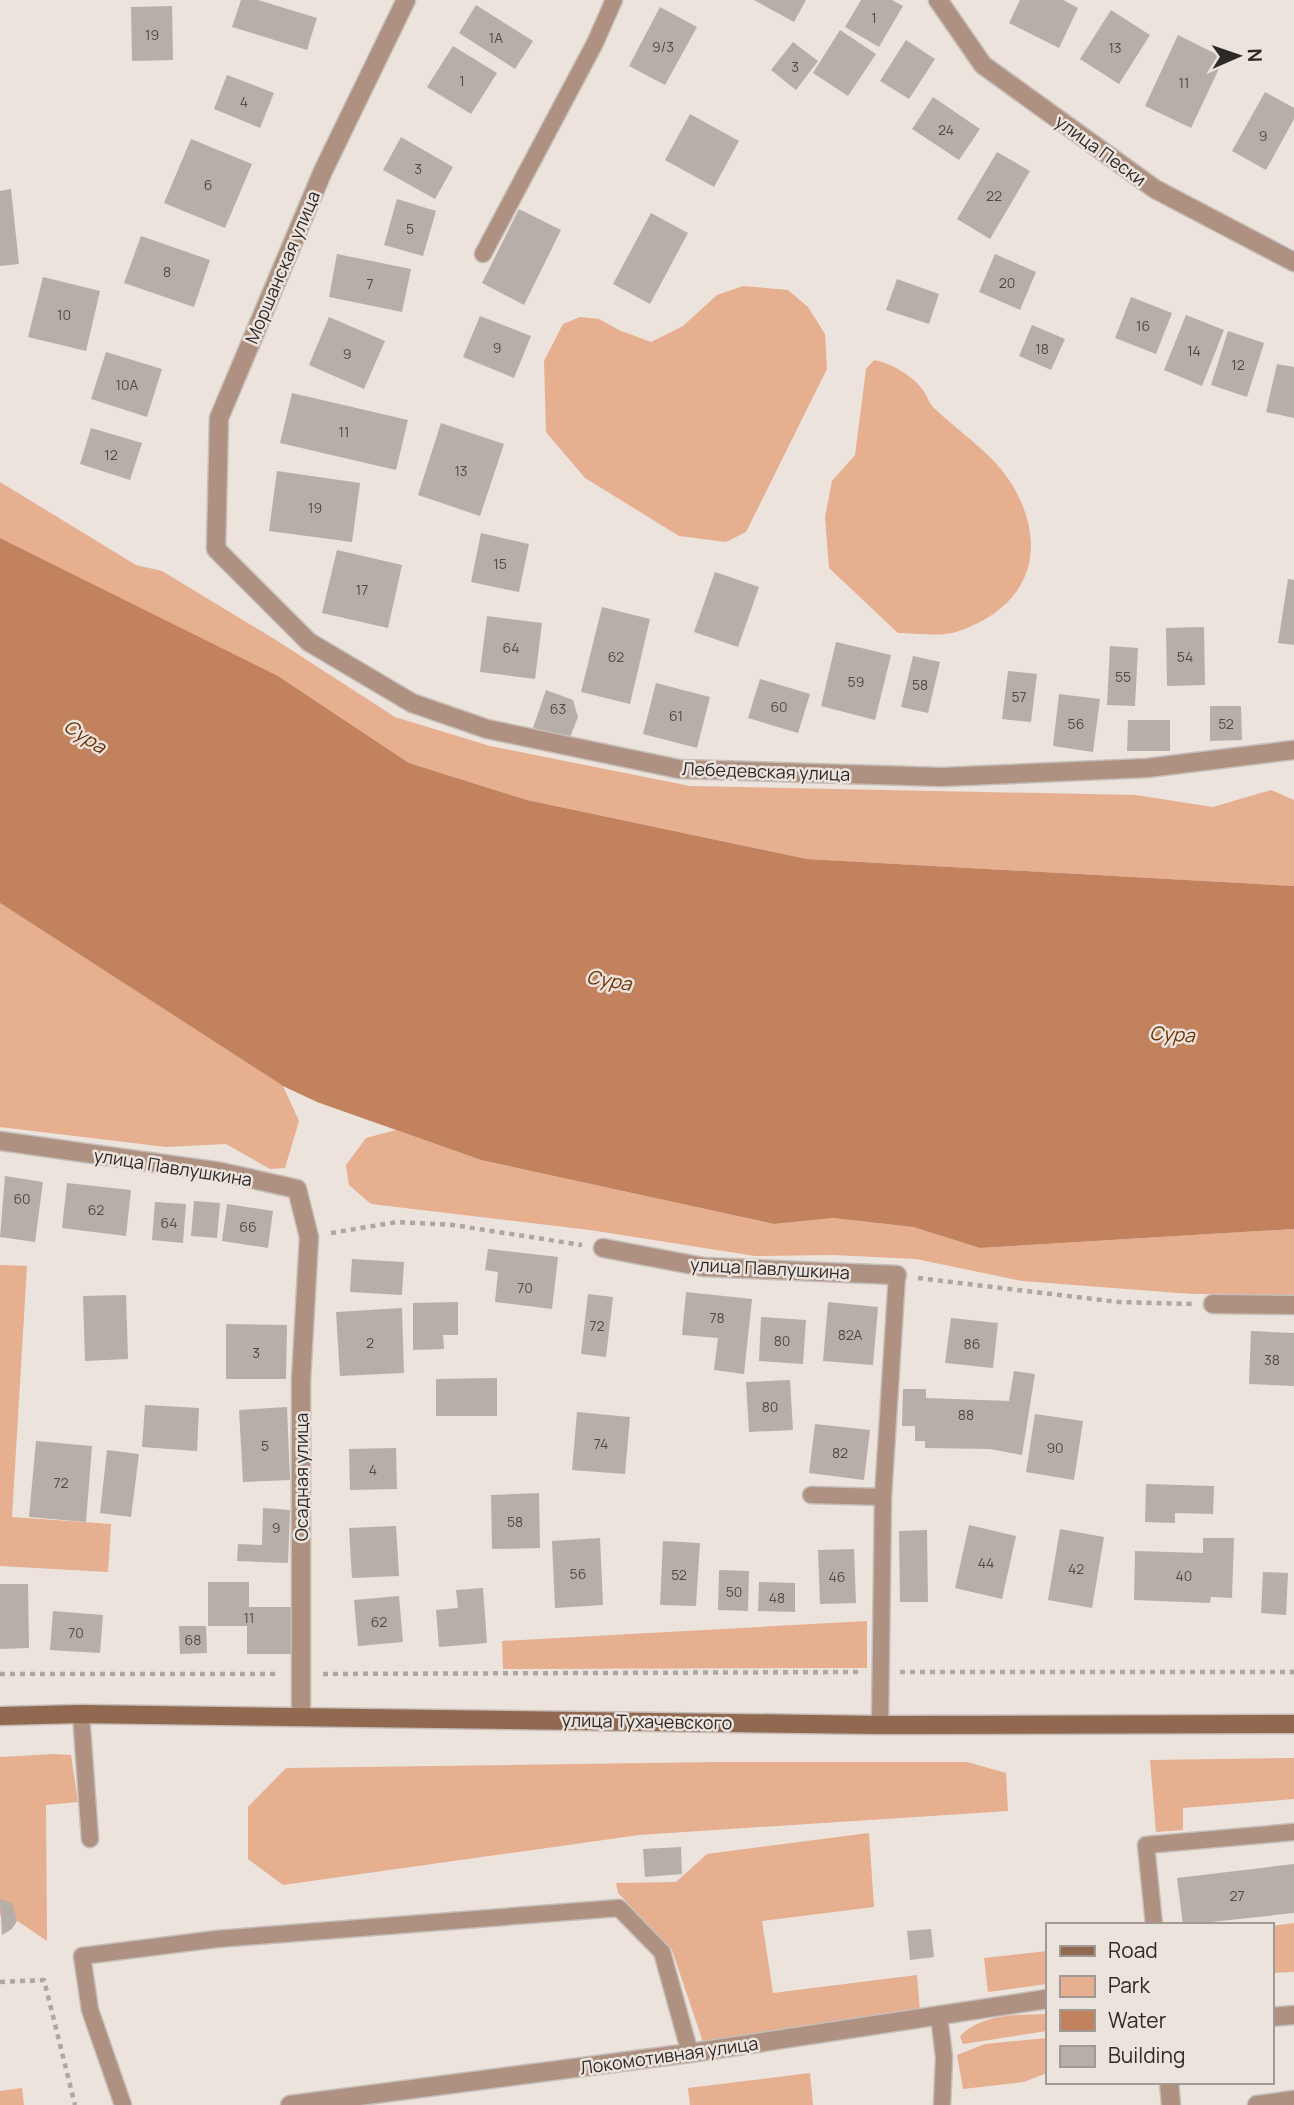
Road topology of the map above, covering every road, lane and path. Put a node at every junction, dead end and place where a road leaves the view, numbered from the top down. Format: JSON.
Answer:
{"nodes":[{"id":1,"x":406,"y":0,"type":"edge"},
{"id":2,"x":614,"y":0,"type":"edge"},
{"id":3,"x":938,"y":0,"type":"edge"},
{"id":4,"x":483,"y":254,"type":"dead end"},
{"id":5,"x":1294,"y":262,"type":"edge"},
{"id":6,"x":216,"y":549,"type":"joint"},
{"id":7,"x":1294,"y":750,"type":"edge"},
{"id":8,"x":0,"y":1141,"type":"edge"},
{"id":9,"x":309,"y":1237,"type":"junction"},
{"id":10,"x":603,"y":1248,"type":"joint"},
{"id":11,"x":897,"y":1275,"type":"junction"},
{"id":12,"x":1213,"y":1304,"type":"joint"},
{"id":13,"x":1294,"y":1305,"type":"edge"},
{"id":14,"x":811,"y":1495,"type":"dead end"},
{"id":15,"x":883,"y":1497,"type":"junction"},
{"id":16,"x":878,"y":1672,"type":"junction"},
{"id":17,"x":1294,"y":1672,"type":"edge"},
{"id":18,"x":0,"y":1674,"type":"edge"},
{"id":19,"x":300,"y":1674,"type":"junction"},
{"id":20,"x":81,"y":1714,"type":"junction"},
{"id":21,"x":0,"y":1716,"type":"edge"},
{"id":22,"x":301,"y":1716,"type":"junction"},
{"id":23,"x":1294,"y":1724,"type":"edge"},
{"id":24,"x":880,"y":1725,"type":"junction"},
{"id":25,"x":1294,"y":1832,"type":"edge"},
{"id":26,"x":90,"y":1839,"type":"dead end"},
{"id":27,"x":1154,"y":1923,"type":"edge"},
{"id":28,"x":0,"y":1982,"type":"edge"},
{"id":29,"x":1046,"y":1999,"type":"edge"},
{"id":30,"x":1294,"y":2015,"type":"edge"},
{"id":31,"x":939,"y":2016,"type":"junction"},
{"id":32,"x":1273,"y":2017,"type":"edge"},
{"id":33,"x":690,"y":2053,"type":"junction"},
{"id":34,"x":1169,"y":2084,"type":"edge"},
{"id":35,"x":1294,"y":2100,"type":"edge"},
{"id":36,"x":329,"y":2103,"type":"edge"},
{"id":37,"x":75,"y":2105,"type":"edge"},
{"id":38,"x":123,"y":2105,"type":"edge"},
{"id":39,"x":290,"y":2105,"type":"edge"},
{"id":40,"x":942,"y":2105,"type":"edge"},
{"id":41,"x":1171,"y":2105,"type":"edge"},
{"id":42,"x":1257,"y":2105,"type":"edge"}],
"edges":[{"from":1,"to":6,"type":"street","name":"Моршанская улица"},
{"from":2,"to":4,"type":"lane"},
{"from":3,"to":5,"type":"street","name":"улица Пески"},
{"from":6,"to":7,"type":"street","name":"Лебедевская улица"},
{"from":8,"to":9,"type":"street","name":"улица Павлушкина"},
{"from":9,"to":10,"type":"path"},
{"from":9,"to":19,"type":"street","name":"Осадная улица"},
{"from":10,"to":11,"type":"street","name":"улица Павлушкина"},
{"from":11,"to":12,"type":"path"},
{"from":11,"to":15,"type":"lane"},
{"from":12,"to":13,"type":"street"},
{"from":14,"to":15,"type":"lane"},
{"from":15,"to":16,"type":"lane"},
{"from":16,"to":17,"type":"path"},
{"from":16,"to":19,"type":"path"},
{"from":16,"to":24,"type":"lane"},
{"from":18,"to":19,"type":"path"},
{"from":19,"to":22,"type":"street","name":"Осадная улица"},
{"from":20,"to":21,"type":"main road","name":"улица Тухачевского"},
{"from":20,"to":22,"type":"main road","name":"улица Тухачевского"},
{"from":20,"to":26,"type":"lane"},
{"from":22,"to":24,"type":"main road","name":"улица Тухачевского"},
{"from":23,"to":24,"type":"main road","name":"улица Тухачевского"},
{"from":25,"to":27,"type":"lane"},
{"from":28,"to":37,"type":"path"},
{"from":29,"to":31,"type":"street","name":"Локомотивная улица"},
{"from":30,"to":32,"type":"street"},
{"from":31,"to":33,"type":"street","name":"Локомотивная улица"},
{"from":31,"to":40,"type":"lane"},
{"from":33,"to":36,"type":"street","name":"Локомотивная улица"},
{"from":33,"to":38,"type":"lane"},
{"from":34,"to":41,"type":"street"},
{"from":35,"to":42,"type":"street"},
{"from":36,"to":39,"type":"street","name":"Локомотивная улица"}]}
